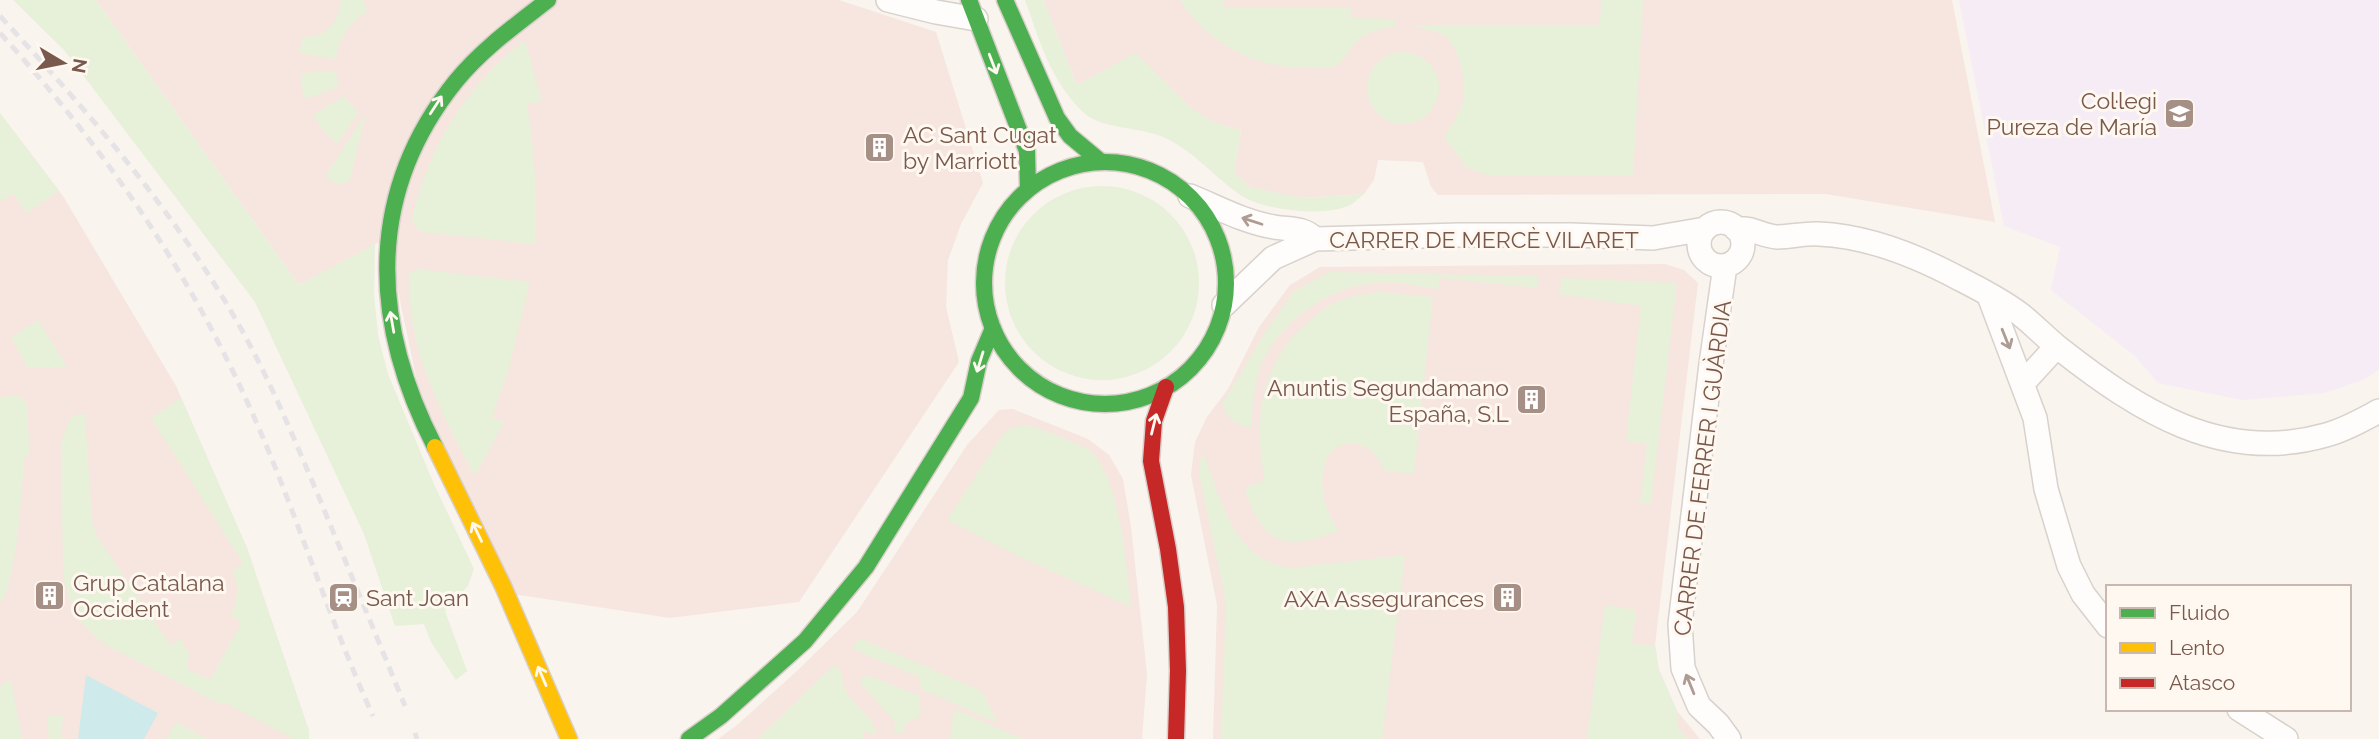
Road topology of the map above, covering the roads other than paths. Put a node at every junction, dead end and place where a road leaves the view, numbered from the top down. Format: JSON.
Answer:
{"nodes":[{"id":1,"x":548,"y":0,"type":"edge"},
{"id":2,"x":888,"y":0,"type":"edge"},
{"id":3,"x":1005,"y":0,"type":"edge"},
{"id":4,"x":973,"y":10,"type":"edge"},
{"id":5,"x":1100,"y":161,"type":"junction"},
{"id":6,"x":1028,"y":189,"type":"junction"},
{"id":7,"x":1189,"y":196,"type":"junction"},
{"id":8,"x":1705,"y":229,"type":"junction"},
{"id":9,"x":1736,"y":229,"type":"junction"},
{"id":10,"x":1775,"y":237,"type":"junction"},
{"id":11,"x":1653,"y":238,"type":"junction"},
{"id":12,"x":1315,"y":239,"type":"junction"},
{"id":13,"x":1702,"y":256,"type":"junction"},
{"id":14,"x":1733,"y":260,"type":"junction"},
{"id":15,"x":1989,"y":296,"type":"junction"},
{"id":16,"x":1224,"y":305,"type":"junction"},
{"id":17,"x":993,"y":328,"type":"junction"},
{"id":18,"x":2056,"y":347,"type":"junction"},
{"id":19,"x":2024,"y":382,"type":"junction"},
{"id":20,"x":1166,"y":387,"type":"junction"},
{"id":21,"x":1102,"y":404,"type":"junction"},
{"id":22,"x":2379,"y":411,"type":"edge"},
{"id":23,"x":1120,"y":420,"type":"dead end"},
{"id":24,"x":1136,"y":439,"type":"dead end"},
{"id":25,"x":1151,"y":461,"type":"junction"},
{"id":26,"x":2106,"y":623,"type":"edge"},
{"id":27,"x":2242,"y":711,"type":"edge"},
{"id":28,"x":569,"y":739,"type":"edge"},
{"id":29,"x":690,"y":739,"type":"edge"},
{"id":30,"x":1175,"y":739,"type":"edge"},
{"id":31,"x":1729,"y":739,"type":"edge"},
{"id":32,"x":2286,"y":739,"type":"edge"}],
"edges":[{"from":28,"to":1,"type":"street","one_way":true},
{"from":2,"to":4,"type":"street"},
{"from":3,"to":5,"type":"street"},
{"from":4,"to":6,"type":"street","one_way":true},
{"from":5,"to":6,"type":"street"},
{"from":5,"to":7,"type":"street"},
{"from":6,"to":17,"type":"street"},
{"from":12,"to":7,"type":"street","name":"CARRER DE MERCÈ VILARET","one_way":true},
{"from":7,"to":16,"type":"street"},
{"from":8,"to":9,"type":"street"},
{"from":8,"to":11,"type":"street","name":"CARRER DE MERCÈ VILARET"},
{"from":8,"to":13,"type":"street"},
{"from":9,"to":10,"type":"street"},
{"from":9,"to":14,"type":"street"},
{"from":10,"to":14,"type":"street"},
{"from":10,"to":15,"type":"street"},
{"from":11,"to":12,"type":"street","name":"CARRER DE MERCÈ VILARET"},
{"from":11,"to":13,"type":"street","name":"CARRER DE MERCÈ VILARET"},
{"from":12,"to":16,"type":"street","name":"CARRER DE MERCÈ VILARET"},
{"from":13,"to":14,"type":"street"},
{"from":31,"to":14,"type":"street","name":"CARRER DE FERRER I GUÀRDIA","one_way":true},
{"from":15,"to":18,"type":"street"},
{"from":15,"to":19,"type":"street","one_way":true},
{"from":16,"to":20,"type":"street"},
{"from":17,"to":21,"type":"street"},
{"from":17,"to":29,"type":"street","one_way":true},
{"from":18,"to":19,"type":"street"},
{"from":18,"to":22,"type":"street"},
{"from":19,"to":26,"type":"street"},
{"from":20,"to":21,"type":"street"},
{"from":25,"to":20,"type":"street","one_way":true},
{"from":21,"to":23,"type":"street"},
{"from":24,"to":25,"type":"street"},
{"from":25,"to":30,"type":"street"},
{"from":27,"to":32,"type":"street"}]}
